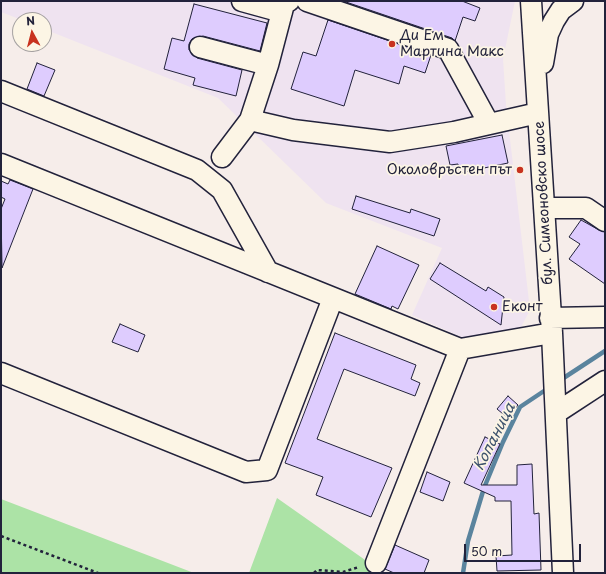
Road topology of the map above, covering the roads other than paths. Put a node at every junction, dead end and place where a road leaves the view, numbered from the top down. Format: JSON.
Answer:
{"nodes":[{"id":1,"x":242,"y":1,"type":"edge"},
{"id":2,"x":306,"y":1,"type":"edge"},
{"id":3,"x":532,"y":1,"type":"edge"},
{"id":4,"x":573,"y":1,"type":"edge"},
{"id":5,"x":286,"y":6,"type":"edge"},
{"id":6,"x":200,"y":47,"type":"dead end"},
{"id":7,"x":268,"y":65,"type":"junction"},
{"id":8,"x":1,"y":91,"type":"edge"},
{"id":9,"x":538,"y":113,"type":"junction"},
{"id":10,"x":250,"y":120,"type":"junction"},
{"id":11,"x":489,"y":124,"type":"junction"},
{"id":12,"x":222,"y":157,"type":"dead end"},
{"id":13,"x":1,"y":164,"type":"edge"},
{"id":14,"x":544,"y":208,"type":"junction"},
{"id":15,"x":605,"y":221,"type":"edge"},
{"id":16,"x":268,"y":272,"type":"junction"},
{"id":17,"x":333,"y":298,"type":"junction"},
{"id":18,"x":605,"y":317,"type":"edge"},
{"id":19,"x":551,"y":326,"type":"junction"},
{"id":20,"x":460,"y":349,"type":"junction"},
{"id":21,"x":1,"y":373,"type":"edge"},
{"id":22,"x":605,"y":381,"type":"edge"},
{"id":23,"x":555,"y":404,"type":"junction"},
{"id":24,"x":376,"y":562,"type":"road end"},
{"id":25,"x":563,"y":573,"type":"edge"}],
"edges":[{"from":1,"to":5,"type":"street"},
{"from":2,"to":11,"type":"street"},
{"from":3,"to":9,"type":"street","name":"бул. Симеоновско шосе"},
{"from":4,"to":9,"type":"street"},
{"from":5,"to":7,"type":"street"},
{"from":6,"to":7,"type":"street"},
{"from":7,"to":10,"type":"street"},
{"from":8,"to":16,"type":"street"},
{"from":9,"to":11,"type":"street"},
{"from":9,"to":14,"type":"street","name":"бул. Симеоновско шосе"},
{"from":10,"to":11,"type":"street"},
{"from":10,"to":12,"type":"street"},
{"from":13,"to":16,"type":"street"},
{"from":14,"to":15,"type":"street"},
{"from":14,"to":19,"type":"street","name":"бул. Симеоновско шосе"},
{"from":16,"to":17,"type":"street"},
{"from":17,"to":20,"type":"street"},
{"from":17,"to":21,"type":"street"},
{"from":18,"to":19,"type":"street"},
{"from":19,"to":20,"type":"street"},
{"from":19,"to":23,"type":"street","name":"бул. Симеоновско шосе"},
{"from":20,"to":24,"type":"street"},
{"from":22,"to":23,"type":"street"},
{"from":23,"to":25,"type":"street","name":"бул. Симеоновско шосе"}]}
